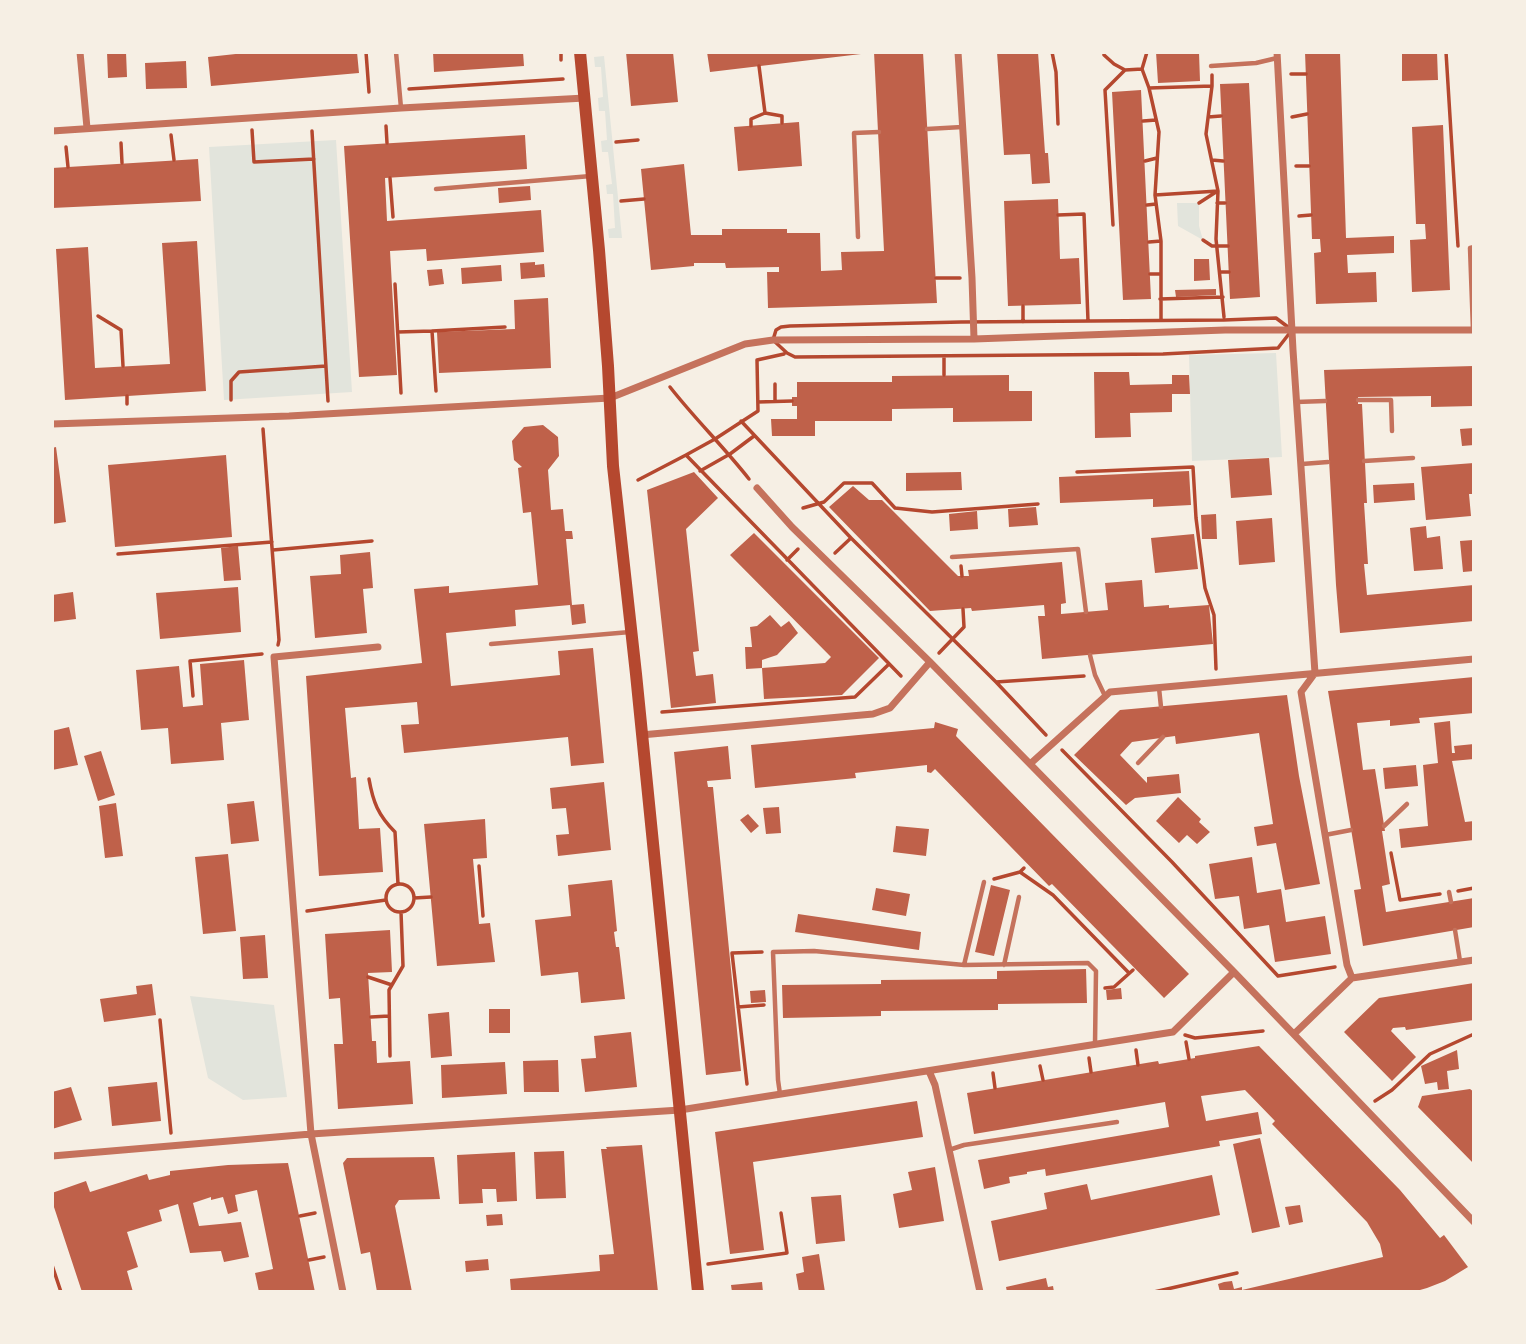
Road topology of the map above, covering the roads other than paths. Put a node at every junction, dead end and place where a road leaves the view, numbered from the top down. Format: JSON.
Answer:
{"nodes":[{"id":1,"x":80,"y":52,"type":"edge"},
{"id":2,"x":396,"y":52,"type":"edge"},
{"id":3,"x":580,"y":52,"type":"edge"},
{"id":4,"x":958,"y":52,"type":"edge"},
{"id":5,"x":1277,"y":55,"type":"edge"},
{"id":6,"x":1211,"y":66,"type":"road end"},
{"id":7,"x":585,"y":98,"type":"junction"},
{"id":8,"x":401,"y":108,"type":"junction"},
{"id":9,"x":962,"y":127,"type":"junction"},
{"id":10,"x":87,"y":128,"type":"junction"},
{"id":11,"x":928,"y":129,"type":"dead end"},
{"id":12,"x":52,"y":131,"type":"edge"},
{"id":13,"x":879,"y":132,"type":"dead end"},
{"id":14,"x":592,"y":176,"type":"junction"},
{"id":15,"x":436,"y":189,"type":"dead end"},
{"id":16,"x":858,"y":237,"type":"dead end"},
{"id":17,"x":1474,"y":247,"type":"edge"},
{"id":18,"x":1292,"y":330,"type":"junction"},
{"id":19,"x":1473,"y":330,"type":"edge"},
{"id":20,"x":974,"y":339,"type":"junction"},
{"id":21,"x":610,"y":398,"type":"junction"},
{"id":22,"x":1358,"y":400,"type":"dead end"},
{"id":23,"x":1325,"y":401,"type":"dead end"},
{"id":24,"x":1296,"y":402,"type":"junction"},
{"id":25,"x":52,"y":425,"type":"edge"},
{"id":26,"x":1392,"y":431,"type":"dead end"},
{"id":27,"x":1413,"y":458,"type":"dead end"},
{"id":28,"x":1364,"y":461,"type":"dead end"},
{"id":29,"x":1328,"y":463,"type":"dead end"},
{"id":30,"x":1301,"y":464,"type":"junction"},
{"id":31,"x":757,"y":488,"type":"road end"},
{"id":32,"x":952,"y":557,"type":"dead end"},
{"id":33,"x":1086,"y":612,"type":"dead end"},
{"id":34,"x":631,"y":632,"type":"junction"},
{"id":35,"x":491,"y":644,"type":"dead end"},
{"id":36,"x":378,"y":647,"type":"dead end"},
{"id":37,"x":1090,"y":654,"type":"dead end"},
{"id":38,"x":1474,"y":659,"type":"edge"},
{"id":39,"x":930,"y":662,"type":"junction"},
{"id":40,"x":1315,"y":673,"type":"junction"},
{"id":41,"x":1159,"y":688,"type":"junction"},
{"id":42,"x":1105,"y":696,"type":"junction"},
{"id":43,"x":1161,"y":707,"type":"dead end"},
{"id":44,"x":641,"y":735,"type":"junction"},
{"id":45,"x":1163,"y":737,"type":"dead end"},
{"id":46,"x":1138,"y":763,"type":"dead end"},
{"id":47,"x":1030,"y":764,"type":"junction"},
{"id":48,"x":1407,"y":804,"type":"dead end"},
{"id":49,"x":1384,"y":825,"type":"dead end"},
{"id":50,"x":1351,"y":830,"type":"dead end"},
{"id":51,"x":1325,"y":835,"type":"junction"},
{"id":52,"x":984,"y":882,"type":"road end"},
{"id":53,"x":1449,"y":892,"type":"road end"},
{"id":54,"x":1019,"y":897,"type":"dead end"},
{"id":55,"x":1451,"y":902,"type":"dead end"},
{"id":56,"x":1455,"y":930,"type":"dead end"},
{"id":57,"x":1474,"y":960,"type":"edge"},
{"id":58,"x":1460,"y":962,"type":"junction"},
{"id":59,"x":964,"y":965,"type":"junction"},
{"id":60,"x":1004,"y":965,"type":"junction"},
{"id":61,"x":1234,"y":972,"type":"junction"},
{"id":62,"x":1352,"y":978,"type":"junction"},
{"id":63,"x":1294,"y":1034,"type":"junction"},
{"id":64,"x":1095,"y":1044,"type":"junction"},
{"id":65,"x":929,"y":1071,"type":"junction"},
{"id":66,"x":780,"y":1094,"type":"junction"},
{"id":67,"x":680,"y":1110,"type":"junction"},
{"id":68,"x":1116,"y":1122,"type":"dead end"},
{"id":69,"x":311,"y":1134,"type":"junction"},
{"id":70,"x":948,"y":1150,"type":"junction"},
{"id":71,"x":52,"y":1156,"type":"edge"},
{"id":72,"x":1474,"y":1222,"type":"edge"},
{"id":73,"x":343,"y":1292,"type":"edge"},
{"id":74,"x":698,"y":1292,"type":"edge"},
{"id":75,"x":980,"y":1292,"type":"edge"}],
"edges":[{"from":1,"to":10,"type":"street"},
{"from":2,"to":8,"type":"lane"},
{"from":3,"to":7,"type":"main road"},
{"from":4,"to":9,"type":"street"},
{"from":5,"to":6,"type":"lane"},
{"from":5,"to":18,"type":"street"},
{"from":7,"to":8,"type":"street"},
{"from":7,"to":14,"type":"main road"},
{"from":8,"to":10,"type":"street"},
{"from":9,"to":11,"type":"lane"},
{"from":9,"to":20,"type":"street"},
{"from":10,"to":12,"type":"street"},
{"from":13,"to":16,"type":"lane"},
{"from":14,"to":15,"type":"lane"},
{"from":14,"to":21,"type":"main road"},
{"from":17,"to":19,"type":"lane"},
{"from":18,"to":19,"type":"street"},
{"from":18,"to":20,"type":"street"},
{"from":18,"to":24,"type":"street"},
{"from":20,"to":21,"type":"street"},
{"from":21,"to":25,"type":"street"},
{"from":21,"to":34,"type":"main road"},
{"from":22,"to":26,"type":"lane"},
{"from":23,"to":24,"type":"lane"},
{"from":24,"to":30,"type":"street"},
{"from":27,"to":28,"type":"lane"},
{"from":29,"to":30,"type":"lane"},
{"from":30,"to":40,"type":"street"},
{"from":31,"to":39,"type":"street"},
{"from":32,"to":33,"type":"lane"},
{"from":34,"to":35,"type":"lane"},
{"from":34,"to":44,"type":"main road"},
{"from":36,"to":69,"type":"street"},
{"from":37,"to":42,"type":"lane"},
{"from":38,"to":40,"type":"street"},
{"from":39,"to":44,"type":"street"},
{"from":39,"to":47,"type":"street"},
{"from":40,"to":41,"type":"street"},
{"from":40,"to":51,"type":"street"},
{"from":41,"to":42,"type":"street"},
{"from":41,"to":43,"type":"lane"},
{"from":42,"to":47,"type":"street"},
{"from":44,"to":67,"type":"main road"},
{"from":45,"to":46,"type":"lane"},
{"from":47,"to":61,"type":"street"},
{"from":48,"to":49,"type":"lane"},
{"from":50,"to":51,"type":"lane"},
{"from":51,"to":62,"type":"street"},
{"from":52,"to":59,"type":"lane"},
{"from":53,"to":55,"type":"lane"},
{"from":54,"to":60,"type":"lane"},
{"from":56,"to":58,"type":"lane"},
{"from":57,"to":58,"type":"street"},
{"from":58,"to":62,"type":"street"},
{"from":59,"to":60,"type":"lane"},
{"from":59,"to":66,"type":"lane"},
{"from":60,"to":64,"type":"lane"},
{"from":61,"to":63,"type":"street"},
{"from":61,"to":64,"type":"street"},
{"from":62,"to":63,"type":"street"},
{"from":63,"to":72,"type":"street"},
{"from":64,"to":65,"type":"street"},
{"from":65,"to":66,"type":"street"},
{"from":65,"to":70,"type":"street"},
{"from":66,"to":67,"type":"street"},
{"from":67,"to":69,"type":"street"},
{"from":67,"to":74,"type":"main road"},
{"from":68,"to":70,"type":"lane"},
{"from":69,"to":71,"type":"street"},
{"from":69,"to":73,"type":"street"},
{"from":70,"to":75,"type":"street"}]}
